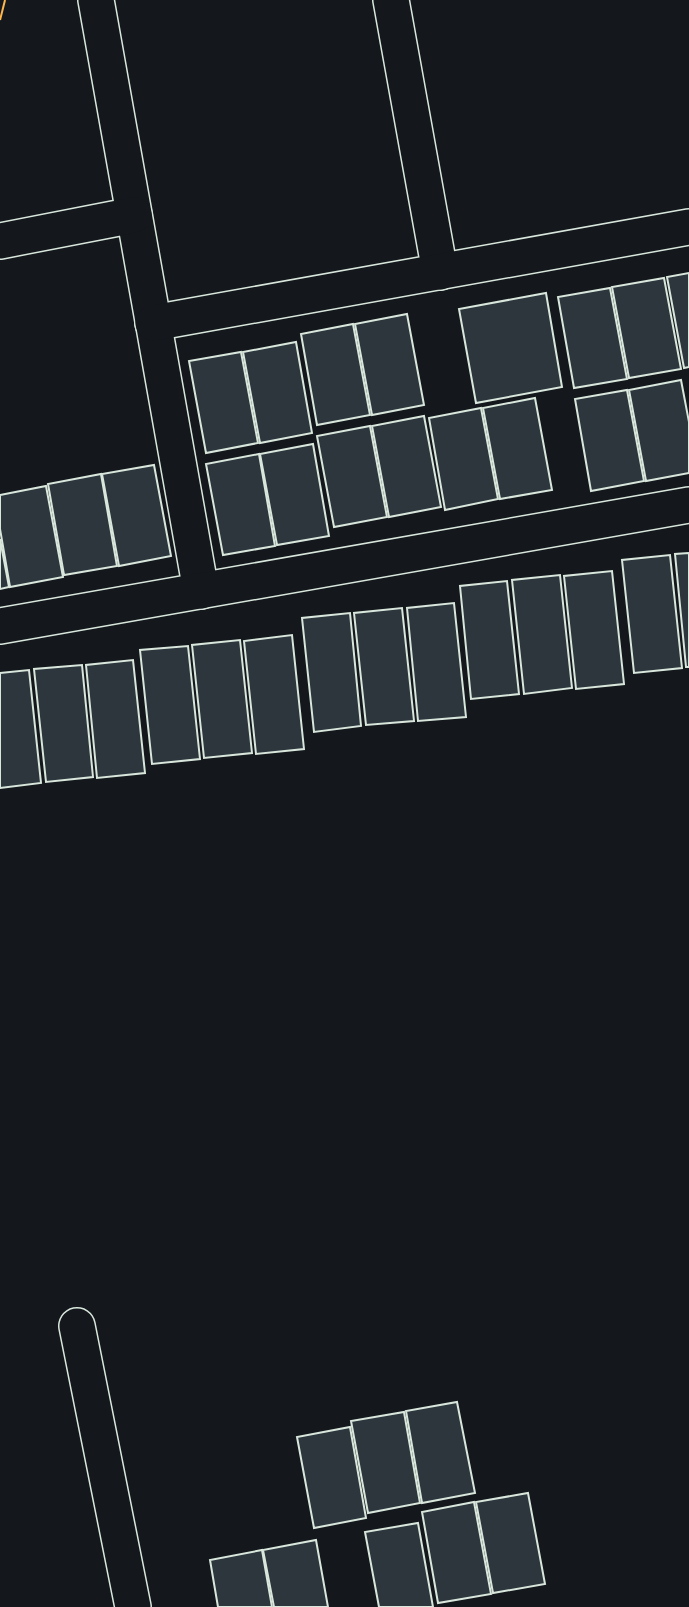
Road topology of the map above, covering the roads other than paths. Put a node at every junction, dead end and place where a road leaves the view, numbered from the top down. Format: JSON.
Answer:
{"nodes":[{"id":1,"x":96,"y":0,"type":"edge"},
{"id":2,"x":391,"y":0,"type":"edge"},
{"id":3,"x":134,"y":215,"type":"junction"},
{"id":4,"x":689,"y":227,"type":"edge"},
{"id":5,"x":0,"y":241,"type":"edge"},
{"id":6,"x":440,"y":272,"type":"junction"},
{"id":7,"x":153,"y":323,"type":"junction"},
{"id":8,"x":689,"y":505,"type":"edge"},
{"id":9,"x":201,"y":591,"type":"junction"},
{"id":10,"x":0,"y":626,"type":"edge"},
{"id":11,"x":77,"y":1326,"type":"dead end"},
{"id":12,"x":133,"y":1607,"type":"edge"}],
"edges":[{"from":1,"to":3,"type":"street"},
{"from":2,"to":6,"type":"street"},
{"from":3,"to":5,"type":"street"},
{"from":3,"to":7,"type":"street"},
{"from":4,"to":6,"type":"street"},
{"from":6,"to":7,"type":"street"},
{"from":7,"to":9,"type":"street"},
{"from":8,"to":9,"type":"street"},
{"from":9,"to":10,"type":"street"},
{"from":11,"to":12,"type":"street"}]}
